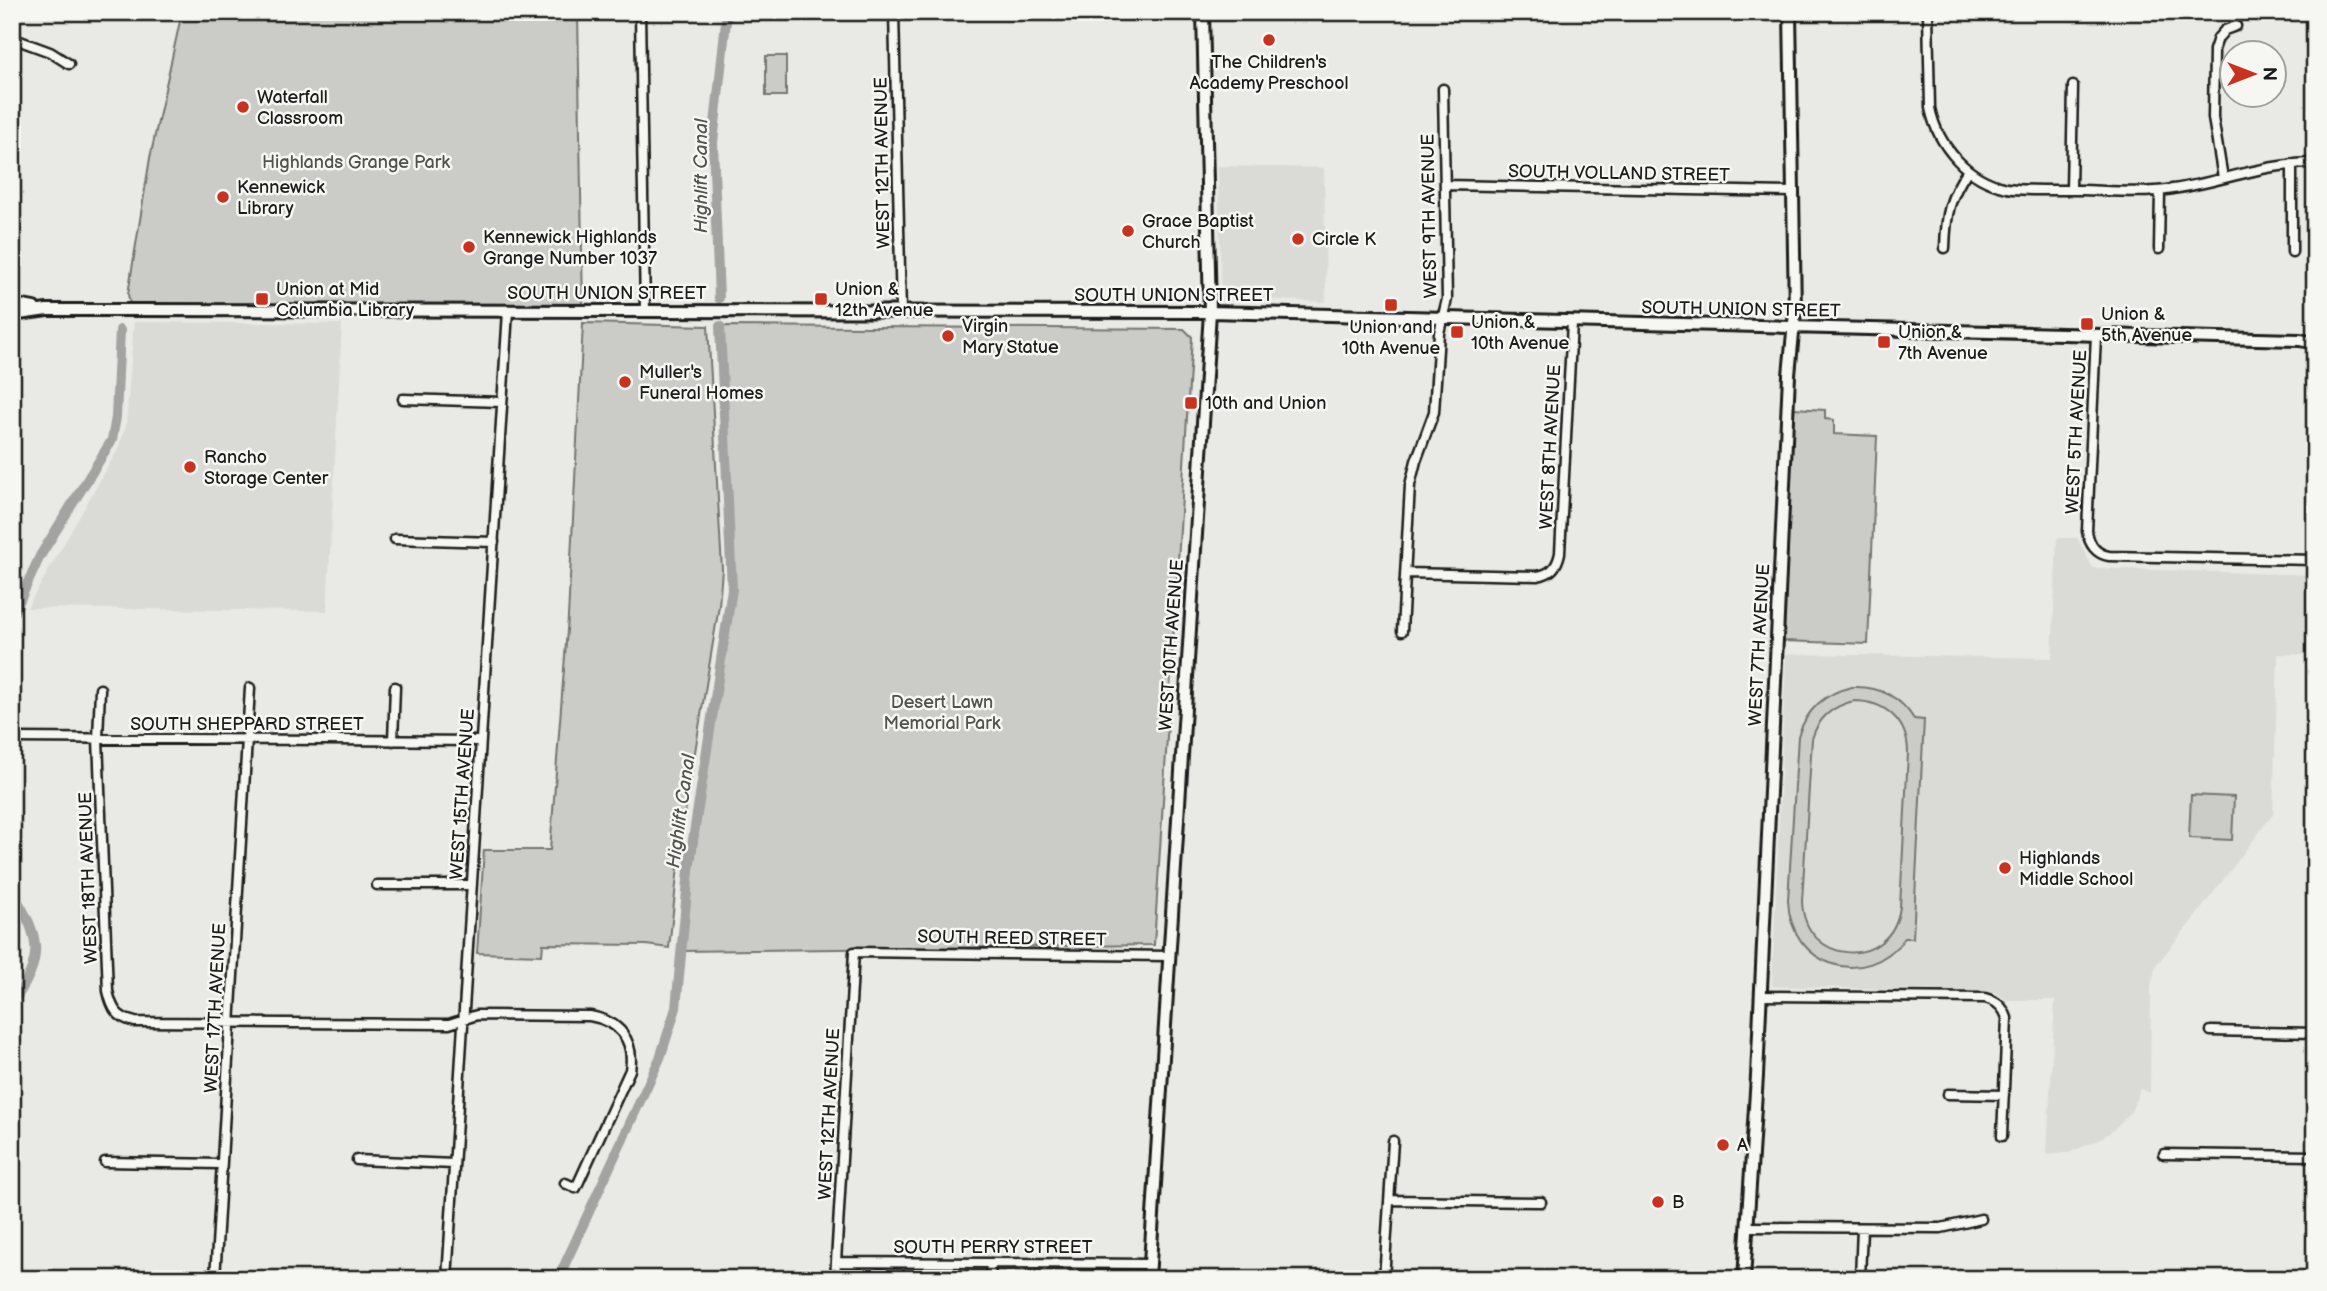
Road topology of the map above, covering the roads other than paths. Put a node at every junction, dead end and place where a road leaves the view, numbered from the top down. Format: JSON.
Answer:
{"nodes":[{"id":1,"x":640,"y":12,"type":"edge"},
{"id":2,"x":894,"y":12,"type":"edge"},
{"id":3,"x":1203,"y":12,"type":"edge"},
{"id":4,"x":1790,"y":12,"type":"edge"},
{"id":5,"x":1928,"y":12,"type":"edge"},
{"id":6,"x":2236,"y":26,"type":"dead end"},
{"id":7,"x":12,"y":38,"type":"edge"},
{"id":8,"x":69,"y":64,"type":"dead end"},
{"id":9,"x":2073,"y":86,"type":"dead end"},
{"id":10,"x":1443,"y":89,"type":"dead end"},
{"id":11,"x":2315,"y":163,"type":"edge"},
{"id":12,"x":2292,"y":164,"type":"junction"},
{"id":13,"x":1968,"y":170,"type":"junction"},
{"id":14,"x":2223,"y":178,"type":"junction"},
{"id":15,"x":1445,"y":185,"type":"junction"},
{"id":16,"x":2071,"y":190,"type":"junction"},
{"id":17,"x":2161,"y":191,"type":"junction"},
{"id":18,"x":1792,"y":192,"type":"junction"},
{"id":19,"x":1945,"y":248,"type":"dead end"},
{"id":20,"x":2159,"y":249,"type":"dead end"},
{"id":21,"x":2292,"y":251,"type":"dead end"},
{"id":22,"x":12,"y":304,"type":"edge"},
{"id":23,"x":47,"y":310,"type":"junction"},
{"id":24,"x":508,"y":311,"type":"junction"},
{"id":25,"x":645,"y":312,"type":"junction"},
{"id":26,"x":1210,"y":312,"type":"junction"},
{"id":27,"x":901,"y":313,"type":"junction"},
{"id":28,"x":12,"y":315,"type":"edge"},
{"id":29,"x":1443,"y":319,"type":"junction"},
{"id":30,"x":1572,"y":322,"type":"junction"},
{"id":31,"x":1794,"y":327,"type":"junction"},
{"id":32,"x":2096,"y":335,"type":"junction"},
{"id":33,"x":2315,"y":337,"type":"edge"},
{"id":34,"x":2300,"y":340,"type":"junction"},
{"id":35,"x":2315,"y":343,"type":"edge"},
{"id":36,"x":403,"y":400,"type":"dead end"},
{"id":37,"x":502,"y":402,"type":"junction"},
{"id":38,"x":395,"y":538,"type":"dead end"},
{"id":39,"x":494,"y":542,"type":"junction"},
{"id":40,"x":2315,"y":560,"type":"edge"},
{"id":41,"x":1406,"y":573,"type":"junction"},
{"id":42,"x":1402,"y":631,"type":"dead end"},
{"id":43,"x":395,"y":687,"type":"dead end"},
{"id":44,"x":250,"y":688,"type":"dead end"},
{"id":45,"x":100,"y":689,"type":"dead end"},
{"id":46,"x":12,"y":738,"type":"edge"},
{"id":47,"x":98,"y":739,"type":"junction"},
{"id":48,"x":247,"y":740,"type":"junction"},
{"id":49,"x":393,"y":741,"type":"junction"},
{"id":50,"x":481,"y":741,"type":"junction"},
{"id":51,"x":377,"y":885,"type":"dead end"},
{"id":52,"x":472,"y":885,"type":"junction"},
{"id":53,"x":854,"y":952,"type":"joint"},
{"id":54,"x":1169,"y":956,"type":"junction"},
{"id":55,"x":1760,"y":996,"type":"junction"},
{"id":56,"x":463,"y":1019,"type":"junction"},
{"id":57,"x":230,"y":1022,"type":"junction"},
{"id":58,"x":2211,"y":1031,"type":"dead end"},
{"id":59,"x":2315,"y":1033,"type":"edge"},
{"id":60,"x":1948,"y":1094,"type":"dead end"},
{"id":61,"x":2004,"y":1095,"type":"junction"},
{"id":62,"x":2002,"y":1136,"type":"dead end"},
{"id":63,"x":1393,"y":1141,"type":"dead end"},
{"id":64,"x":2164,"y":1154,"type":"dead end"},
{"id":65,"x":2315,"y":1156,"type":"edge"},
{"id":66,"x":357,"y":1160,"type":"dead end"},
{"id":67,"x":105,"y":1162,"type":"dead end"},
{"id":68,"x":221,"y":1164,"type":"junction"},
{"id":69,"x":454,"y":1164,"type":"junction"},
{"id":70,"x":565,"y":1183,"type":"dead end"},
{"id":71,"x":1389,"y":1200,"type":"junction"},
{"id":72,"x":1541,"y":1202,"type":"dead end"},
{"id":73,"x":1981,"y":1219,"type":"dead end"},
{"id":74,"x":1746,"y":1227,"type":"junction"},
{"id":75,"x":1862,"y":1228,"type":"junction"},
{"id":76,"x":836,"y":1262,"type":"junction"},
{"id":77,"x":991,"y":1263,"type":"junction"},
{"id":78,"x":1150,"y":1264,"type":"junction"},
{"id":79,"x":215,"y":1279,"type":"edge"},
{"id":80,"x":447,"y":1279,"type":"edge"},
{"id":81,"x":835,"y":1279,"type":"edge"},
{"id":82,"x":990,"y":1279,"type":"edge"},
{"id":83,"x":1149,"y":1279,"type":"edge"},
{"id":84,"x":1384,"y":1279,"type":"edge"},
{"id":85,"x":1744,"y":1279,"type":"edge"},
{"id":86,"x":1860,"y":1279,"type":"edge"}],
"edges":[{"from":1,"to":25,"type":"street"},
{"from":2,"to":27,"type":"street","name":"WEST 12TH AVENUE"},
{"from":3,"to":26,"type":"main road","name":"WEST 10TH AVENUE"},
{"from":4,"to":18,"type":"main road","name":"WEST 7TH AVENUE"},
{"from":5,"to":13,"type":"street"},
{"from":6,"to":14,"type":"street"},
{"from":7,"to":8,"type":"street"},
{"from":9,"to":16,"type":"street"},
{"from":10,"to":15,"type":"street","name":"WEST 9TH AVENUE"},
{"from":11,"to":12,"type":"street"},
{"from":12,"to":14,"type":"street"},
{"from":12,"to":21,"type":"street"},
{"from":13,"to":16,"type":"street"},
{"from":13,"to":19,"type":"street"},
{"from":14,"to":17,"type":"street"},
{"from":15,"to":18,"type":"street","name":"SOUTH VOLLAND STREET"},
{"from":15,"to":29,"type":"street","name":"WEST 9TH AVENUE"},
{"from":16,"to":17,"type":"street"},
{"from":17,"to":20,"type":"street"},
{"from":18,"to":31,"type":"main road","name":"WEST 7TH AVENUE"},
{"from":22,"to":23,"type":"main road","name":"SOUTH UNION STREET"},
{"from":23,"to":24,"type":"main road","name":"SOUTH UNION STREET"},
{"from":23,"to":28,"type":"main road","name":"SOUTH UNION STREET"},
{"from":24,"to":25,"type":"main road","name":"SOUTH UNION STREET"},
{"from":24,"to":37,"type":"street","name":"WEST 15TH AVENUE"},
{"from":25,"to":27,"type":"main road","name":"SOUTH UNION STREET"},
{"from":26,"to":27,"type":"main road","name":"SOUTH UNION STREET"},
{"from":26,"to":29,"type":"main road","name":"SOUTH UNION STREET"},
{"from":26,"to":54,"type":"main road","name":"WEST 10TH AVENUE"},
{"from":29,"to":30,"type":"main road","name":"SOUTH UNION STREET"},
{"from":29,"to":41,"type":"street","name":"WEST 9TH AVENUE"},
{"from":30,"to":31,"type":"main road","name":"SOUTH UNION STREET"},
{"from":30,"to":41,"type":"street","name":"WEST 8TH AVENUE"},
{"from":31,"to":32,"type":"main road","name":"SOUTH UNION STREET"},
{"from":31,"to":55,"type":"main road","name":"WEST 7TH AVENUE"},
{"from":32,"to":34,"type":"main road","name":"SOUTH UNION STREET"},
{"from":32,"to":40,"type":"street","name":"WEST 5TH AVENUE"},
{"from":33,"to":34,"type":"main road","name":"SOUTH UNION STREET"},
{"from":34,"to":35,"type":"main road","name":"SOUTH UNION STREET"},
{"from":36,"to":37,"type":"street"},
{"from":37,"to":39,"type":"street","name":"WEST 15TH AVENUE"},
{"from":38,"to":39,"type":"street"},
{"from":39,"to":50,"type":"street","name":"WEST 15TH AVENUE"},
{"from":41,"to":42,"type":"street","name":"WEST 9TH AVENUE"},
{"from":43,"to":49,"type":"street"},
{"from":44,"to":48,"type":"street","name":"WEST 17TH AVENUE"},
{"from":45,"to":47,"type":"street","name":"WEST 18TH AVENUE"},
{"from":46,"to":47,"type":"street","name":"SOUTH SHEPPARD STREET"},
{"from":47,"to":48,"type":"street","name":"SOUTH SHEPPARD STREET"},
{"from":47,"to":57,"type":"street","name":"WEST 18TH AVENUE"},
{"from":48,"to":49,"type":"street","name":"SOUTH SHEPPARD STREET"},
{"from":48,"to":57,"type":"street","name":"WEST 17TH AVENUE"},
{"from":49,"to":50,"type":"street","name":"SOUTH SHEPPARD STREET"},
{"from":50,"to":52,"type":"street","name":"WEST 15TH AVENUE"},
{"from":51,"to":52,"type":"street"},
{"from":52,"to":56,"type":"street","name":"WEST 15TH AVENUE"},
{"from":53,"to":54,"type":"street","name":"SOUTH REED STREET"},
{"from":53,"to":76,"type":"street","name":"WEST 12TH AVENUE"},
{"from":54,"to":78,"type":"main road","name":"WEST 10TH AVENUE"},
{"from":55,"to":61,"type":"street"},
{"from":55,"to":74,"type":"main road","name":"WEST 7TH AVENUE"},
{"from":56,"to":57,"type":"street"},
{"from":56,"to":69,"type":"street","name":"WEST 15TH AVENUE"},
{"from":56,"to":70,"type":"street"},
{"from":57,"to":68,"type":"street","name":"WEST 17TH AVENUE"},
{"from":58,"to":59,"type":"street"},
{"from":60,"to":61,"type":"street"},
{"from":61,"to":62,"type":"street"},
{"from":63,"to":71,"type":"street"},
{"from":64,"to":65,"type":"street"},
{"from":66,"to":69,"type":"street"},
{"from":67,"to":68,"type":"street"},
{"from":68,"to":79,"type":"street","name":"WEST 17TH AVENUE"},
{"from":69,"to":80,"type":"street","name":"WEST 15TH AVENUE"},
{"from":71,"to":72,"type":"street"},
{"from":71,"to":84,"type":"street"},
{"from":73,"to":75,"type":"street"},
{"from":74,"to":75,"type":"street"},
{"from":74,"to":85,"type":"main road","name":"WEST 7TH AVENUE"},
{"from":75,"to":86,"type":"street"},
{"from":76,"to":77,"type":"street","name":"SOUTH PERRY STREET"},
{"from":76,"to":81,"type":"street","name":"WEST 12TH AVENUE"},
{"from":77,"to":78,"type":"street","name":"SOUTH PERRY STREET"},
{"from":77,"to":82,"type":"street"},
{"from":78,"to":83,"type":"main road","name":"WEST 10TH AVENUE"}]}
